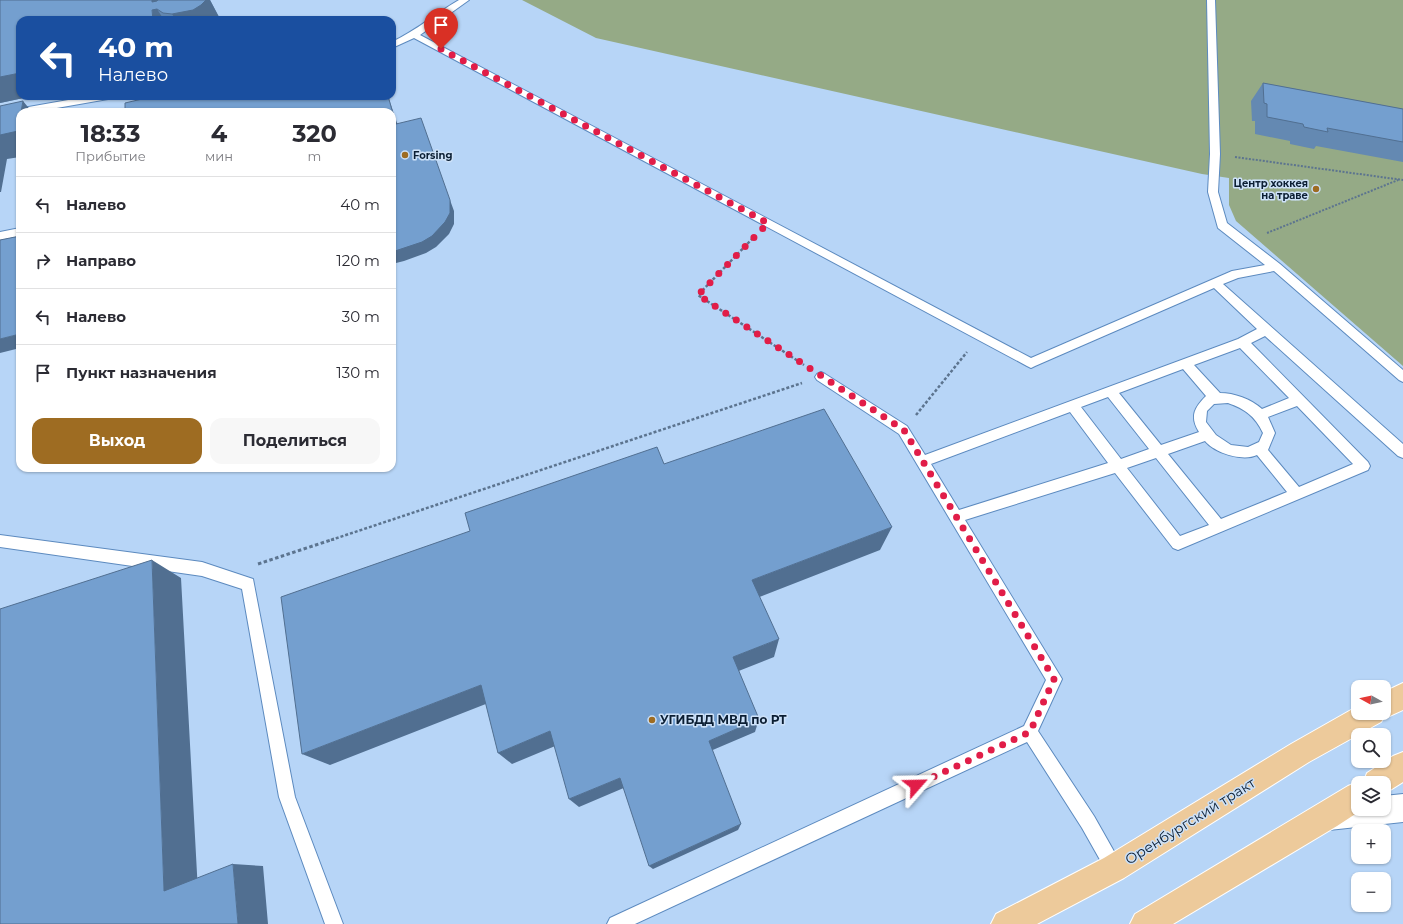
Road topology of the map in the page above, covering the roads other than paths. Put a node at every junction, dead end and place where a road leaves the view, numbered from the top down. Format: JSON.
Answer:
{"nodes":[{"id":1,"x":465,"y":0,"type":"edge"},
{"id":2,"x":1211,"y":0,"type":"edge"},
{"id":3,"x":414,"y":35,"type":"junction"},
{"id":4,"x":396,"y":43,"type":"edge"},
{"id":5,"x":68,"y":100,"type":"edge"},
{"id":6,"x":32,"y":108,"type":"edge"},
{"id":7,"x":16,"y":111,"type":"edge"},
{"id":8,"x":0,"y":115,"type":"edge"},
{"id":9,"x":16,"y":233,"type":"edge"},
{"id":10,"x":0,"y":236,"type":"edge"},
{"id":11,"x":1276,"y":267,"type":"junction"},
{"id":12,"x":1215,"y":283,"type":"junction"},
{"id":13,"x":1266,"y":330,"type":"junction"},
{"id":14,"x":1242,"y":342,"type":"junction"},
{"id":15,"x":1185,"y":363,"type":"junction"},
{"id":16,"x":821,"y":377,"type":"road end"},
{"id":17,"x":1403,"y":377,"type":"edge"},
{"id":18,"x":1110,"y":391,"type":"junction"},
{"id":19,"x":1217,"y":399,"type":"junction"},
{"id":20,"x":1299,"y":400,"type":"junction"},
{"id":21,"x":1072,"y":405,"type":"junction"},
{"id":22,"x":1260,"y":415,"type":"junction"},
{"id":23,"x":1208,"y":434,"type":"junction"},
{"id":24,"x":1259,"y":448,"type":"junction"},
{"id":25,"x":1159,"y":452,"type":"junction"},
{"id":26,"x":1403,"y":452,"type":"edge"},
{"id":27,"x":922,"y":461,"type":"junction"},
{"id":28,"x":1118,"y":466,"type":"junction"},
{"id":29,"x":1297,"y":494,"type":"junction"},
{"id":30,"x":956,"y":517,"type":"junction"},
{"id":31,"x":1219,"y":527,"type":"junction"},
{"id":32,"x":0,"y":541,"type":"edge"},
{"id":33,"x":1403,"y":696,"type":"edge"},
{"id":34,"x":1391,"y":702,"type":"edge"},
{"id":35,"x":1359,"y":720,"type":"edge"},
{"id":36,"x":1030,"y":732,"type":"junction"},
{"id":37,"x":1403,"y":766,"type":"edge"},
{"id":38,"x":1388,"y":776,"type":"edge"},
{"id":39,"x":1351,"y":801,"type":"edge"},
{"id":40,"x":1403,"y":808,"type":"edge"},
{"id":41,"x":1327,"y":816,"type":"junction"},
{"id":42,"x":1114,"y":868,"type":"junction"},
{"id":43,"x":334,"y":924,"type":"edge"},
{"id":44,"x":616,"y":924,"type":"edge"},
{"id":45,"x":1006,"y":924,"type":"edge"},
{"id":46,"x":1145,"y":924,"type":"edge"}],
"edges":[{"from":1,"to":3,"type":"lane"},
{"from":2,"to":11,"type":"lane"},
{"from":3,"to":4,"type":"lane"},
{"from":3,"to":12,"type":"lane"},
{"from":5,"to":6,"type":"lane"},
{"from":7,"to":8,"type":"lane"},
{"from":9,"to":10,"type":"lane"},
{"from":11,"to":12,"type":"lane"},
{"from":11,"to":17,"type":"lane"},
{"from":12,"to":13,"type":"lane"},
{"from":13,"to":14,"type":"lane"},
{"from":13,"to":26,"type":"lane"},
{"from":14,"to":15,"type":"lane"},
{"from":14,"to":20,"type":"lane"},
{"from":15,"to":18,"type":"lane"},
{"from":15,"to":19,"type":"lane"},
{"from":16,"to":27,"type":"lane"},
{"from":18,"to":21,"type":"lane"},
{"from":18,"to":25,"type":"lane"},
{"from":19,"to":22,"type":"lane"},
{"from":19,"to":23,"type":"lane"},
{"from":20,"to":22,"type":"lane"},
{"from":20,"to":29,"type":"lane"},
{"from":21,"to":27,"type":"lane"},
{"from":21,"to":28,"type":"lane"},
{"from":22,"to":24,"type":"lane"},
{"from":23,"to":24,"type":"lane"},
{"from":23,"to":25,"type":"lane"},
{"from":24,"to":29,"type":"lane"},
{"from":25,"to":28,"type":"lane"},
{"from":25,"to":31,"type":"lane"},
{"from":27,"to":30,"type":"lane"},
{"from":28,"to":30,"type":"lane"},
{"from":28,"to":31,"type":"lane"},
{"from":29,"to":31,"type":"lane"},
{"from":30,"to":36,"type":"lane"},
{"from":32,"to":43,"type":"lane"},
{"from":33,"to":34,"type":"main road"},
{"from":35,"to":42,"type":"main road","name":"Оренбургский тракт"},
{"from":36,"to":42,"type":"lane"},
{"from":36,"to":44,"type":"lane"},
{"from":37,"to":38,"type":"main road"},
{"from":39,"to":41,"type":"main road"},
{"from":40,"to":41,"type":"street"},
{"from":41,"to":46,"type":"main road"},
{"from":42,"to":45,"type":"main road","name":"Оренбургский тракт"}]}
